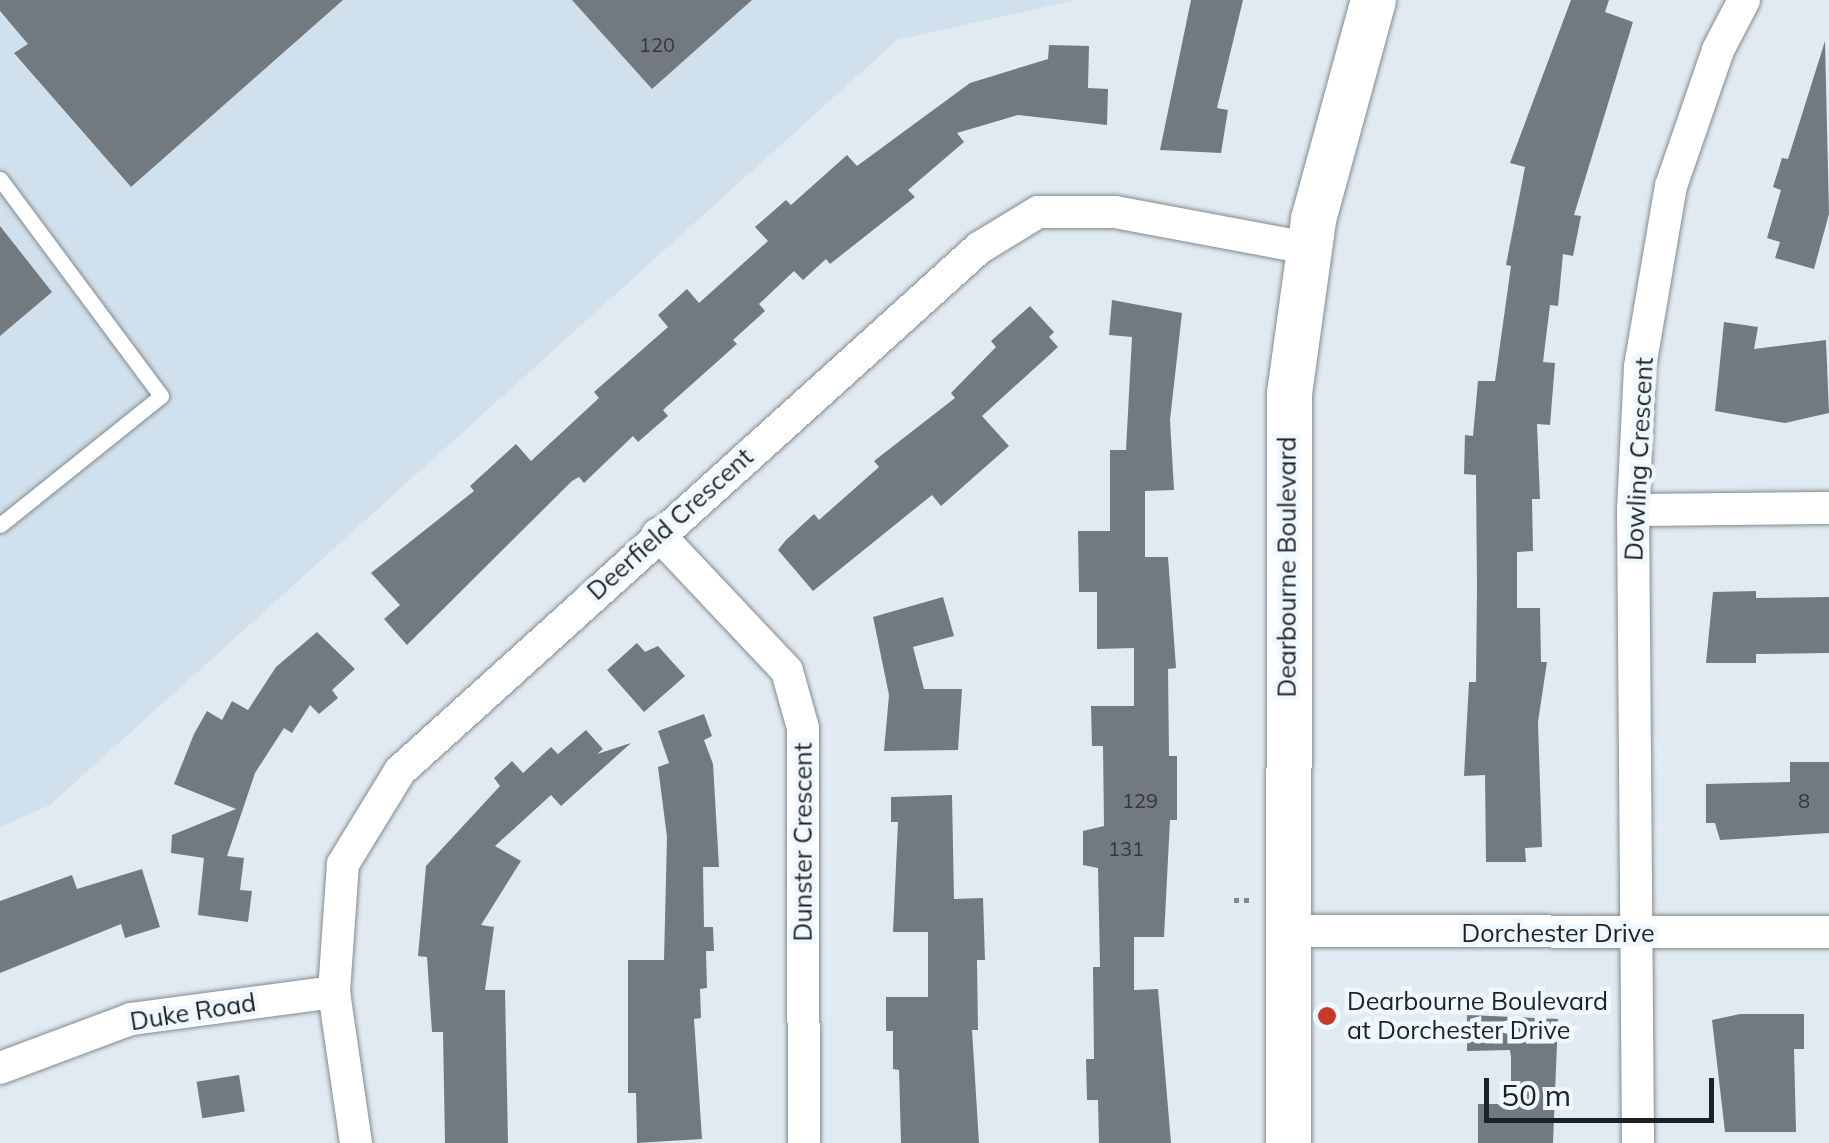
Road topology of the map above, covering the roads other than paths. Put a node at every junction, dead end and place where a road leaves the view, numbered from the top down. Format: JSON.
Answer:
{"nodes":[{"id":1,"x":1372,"y":0,"type":"edge"},
{"id":2,"x":1744,"y":0,"type":"edge"},
{"id":3,"x":0,"y":179,"type":"edge"},
{"id":4,"x":1308,"y":248,"type":"junction"},
{"id":5,"x":1829,"y":508,"type":"edge"},
{"id":6,"x":1634,"y":510,"type":"junction"},
{"id":7,"x":0,"y":526,"type":"edge"},
{"id":8,"x":658,"y":534,"type":"junction"},
{"id":9,"x":1288,"y":931,"type":"junction"},
{"id":10,"x":1829,"y":932,"type":"edge"},
{"id":11,"x":1634,"y":934,"type":"junction"},
{"id":12,"x":334,"y":992,"type":"junction"},
{"id":13,"x":0,"y":1068,"type":"edge"},
{"id":14,"x":356,"y":1143,"type":"edge"},
{"id":15,"x":804,"y":1143,"type":"edge"},
{"id":16,"x":1288,"y":1143,"type":"edge"},
{"id":17,"x":1638,"y":1143,"type":"edge"}],
"edges":[{"from":1,"to":4,"type":"street","name":"Dearbourne Boulevard"},
{"from":2,"to":6,"type":"street","name":"Dowling Crescent"},
{"from":3,"to":7,"type":"lane"},
{"from":4,"to":8,"type":"street","name":"Deerfield Crescent"},
{"from":4,"to":9,"type":"street","name":"Dearbourne Boulevard"},
{"from":5,"to":6,"type":"street"},
{"from":6,"to":11,"type":"street","name":"Dowling Crescent"},
{"from":8,"to":12,"type":"street","name":"Deerfield Crescent"},
{"from":8,"to":15,"type":"street","name":"Dunster Crescent"},
{"from":9,"to":11,"type":"street","name":"Dorchester Drive"},
{"from":9,"to":16,"type":"street","name":"Dearbourne Boulevard"},
{"from":10,"to":11,"type":"street","name":"Dorchester Drive"},
{"from":11,"to":17,"type":"street","name":"Dowling Crescent"},
{"from":12,"to":13,"type":"street","name":"Duke Road"},
{"from":12,"to":14,"type":"street","name":"Deerfield Crescent"}]}
